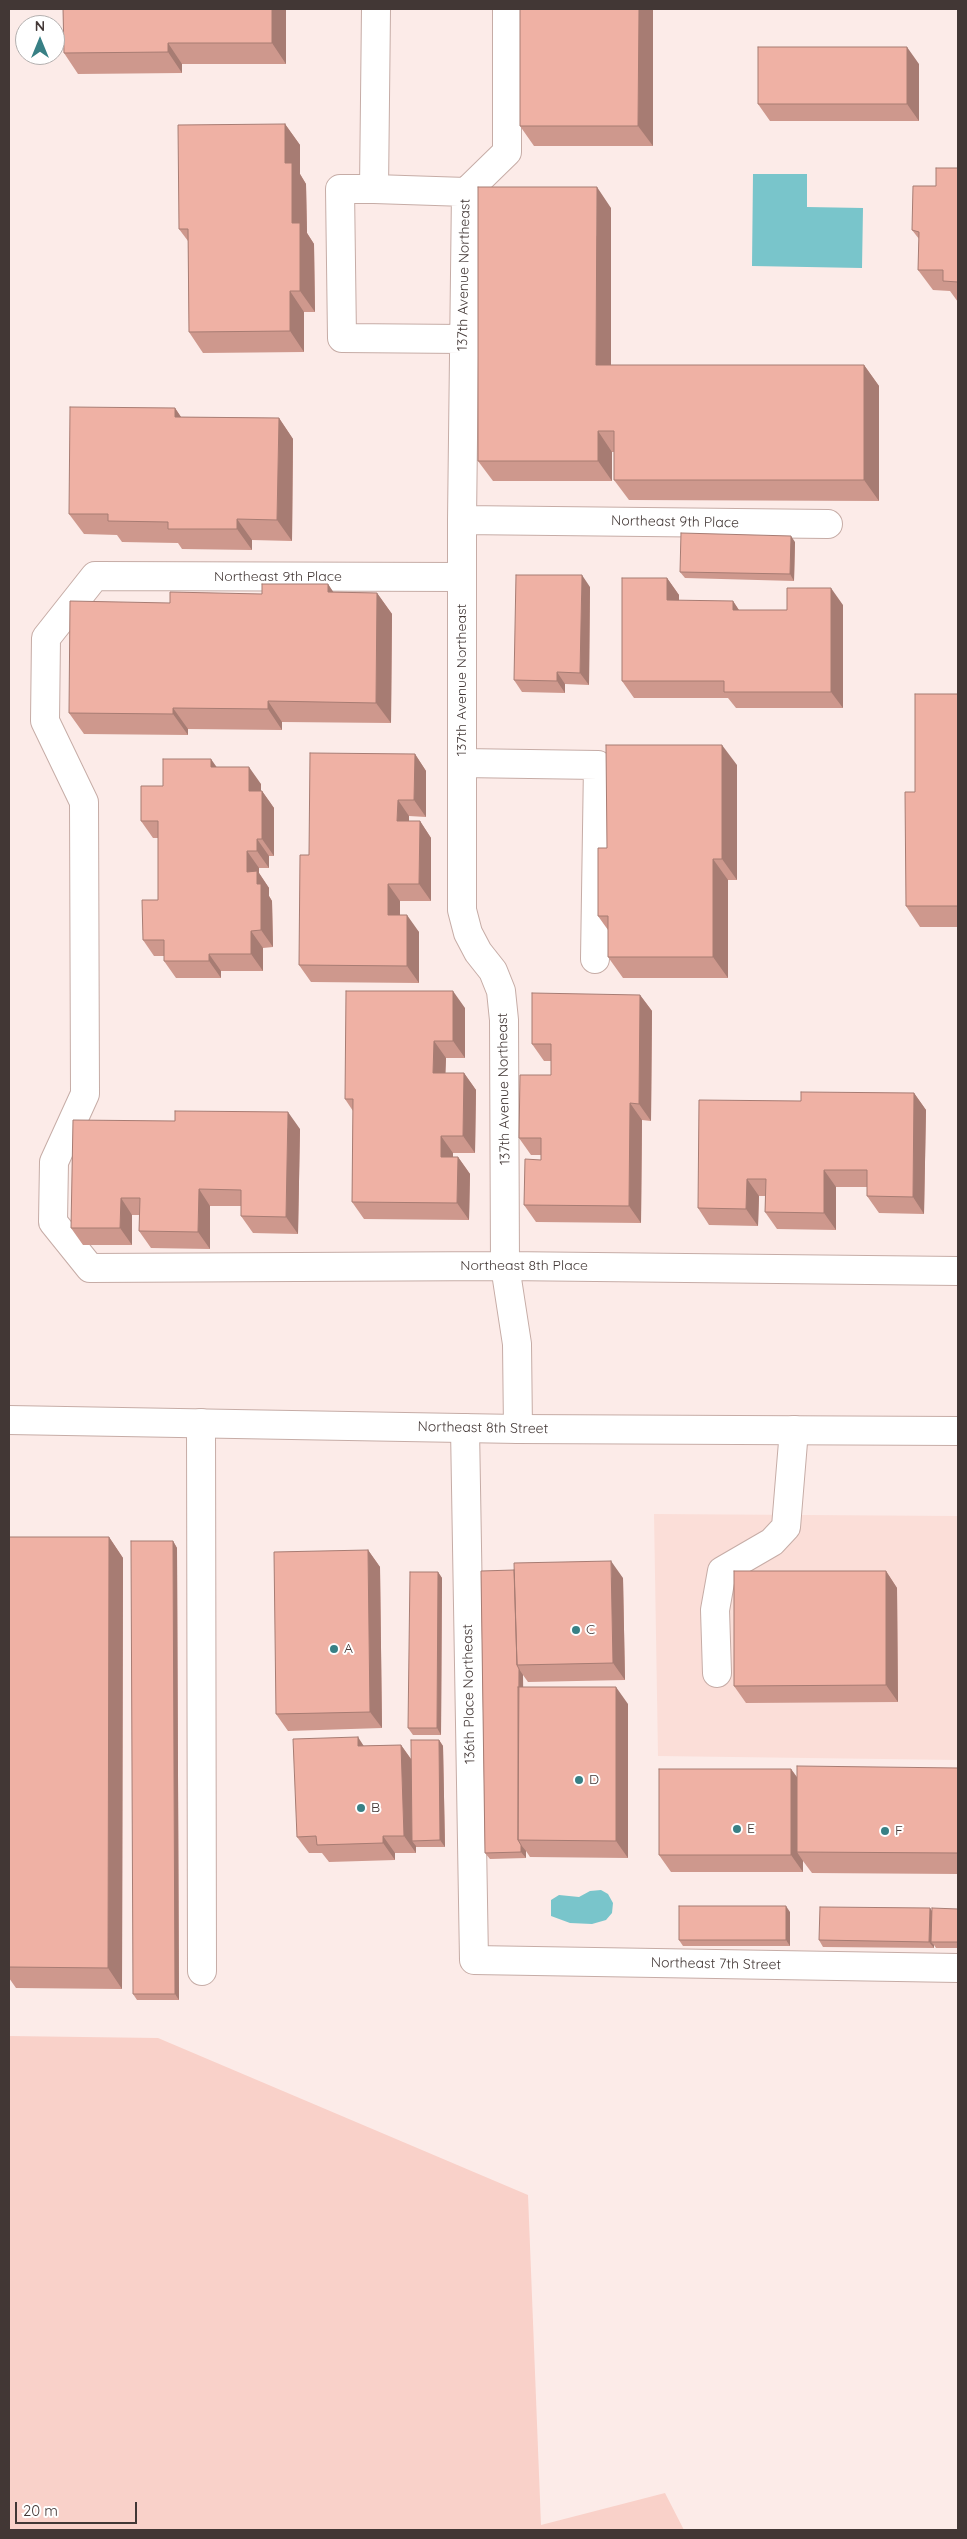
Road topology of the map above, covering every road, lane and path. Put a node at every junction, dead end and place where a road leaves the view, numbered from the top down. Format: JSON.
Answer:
{"nodes":[{"id":1,"x":376,"y":9,"type":"edge"},
{"id":2,"x":507,"y":9,"type":"edge"},
{"id":3,"x":374,"y":189,"type":"junction"},
{"id":4,"x":466,"y":192,"type":"junction"},
{"id":5,"x":464,"y":339,"type":"junction"},
{"id":6,"x":462,"y":520,"type":"junction"},
{"id":7,"x":828,"y":524,"type":"dead end"},
{"id":8,"x":462,"y":577,"type":"junction"},
{"id":9,"x":462,"y":763,"type":"junction"},
{"id":10,"x":596,"y":959,"type":"dead end"},
{"id":11,"x":505,"y":1266,"type":"junction"},
{"id":12,"x":90,"y":1268,"type":"joint"},
{"id":13,"x":958,"y":1271,"type":"edge"},
{"id":14,"x":9,"y":1420,"type":"edge"},
{"id":15,"x":201,"y":1423,"type":"junction"},
{"id":16,"x":466,"y":1428,"type":"junction"},
{"id":17,"x":518,"y":1429,"type":"junction"},
{"id":18,"x":794,"y":1430,"type":"junction"},
{"id":19,"x":958,"y":1431,"type":"edge"},
{"id":20,"x":717,"y":1673,"type":"dead end"},
{"id":21,"x":474,"y":1960,"type":"joint"},
{"id":22,"x":958,"y":1968,"type":"edge"},
{"id":23,"x":202,"y":1971,"type":"dead end"}],
"edges":[{"from":1,"to":3,"type":"main road"},
{"from":2,"to":4,"type":"main road"},
{"from":3,"to":4,"type":"main road","name":"137th Avenue Northeast"},
{"from":3,"to":5,"type":"main road","name":"137th Avenue Northeast"},
{"from":4,"to":5,"type":"main road","name":"137th Avenue Northeast"},
{"from":5,"to":6,"type":"main road","name":"137th Avenue Northeast"},
{"from":6,"to":7,"type":"main road","name":"Northeast 9th Place"},
{"from":6,"to":8,"type":"main road","name":"137th Avenue Northeast"},
{"from":8,"to":9,"type":"main road","name":"137th Avenue Northeast"},
{"from":8,"to":12,"type":"main road","name":"Northeast 9th Place"},
{"from":9,"to":10,"type":"main road"},
{"from":9,"to":11,"type":"main road","name":"137th Avenue Northeast"},
{"from":11,"to":12,"type":"main road","name":"Northeast 8th Place"},
{"from":11,"to":13,"type":"main road","name":"Northeast 8th Place"},
{"from":11,"to":17,"type":"main road","name":"137th Avenue Northeast"},
{"from":14,"to":15,"type":"main road","name":"Northeast 8th Street"},
{"from":15,"to":16,"type":"main road","name":"Northeast 8th Street"},
{"from":15,"to":23,"type":"main road"},
{"from":16,"to":17,"type":"main road","name":"Northeast 8th Street"},
{"from":16,"to":21,"type":"main road","name":"136th Place Northeast"},
{"from":17,"to":18,"type":"main road","name":"Northeast 8th Street"},
{"from":18,"to":19,"type":"main road","name":"Northeast 8th Street"},
{"from":18,"to":20,"type":"main road"},
{"from":21,"to":22,"type":"main road","name":"Northeast 7th Street"}]}
